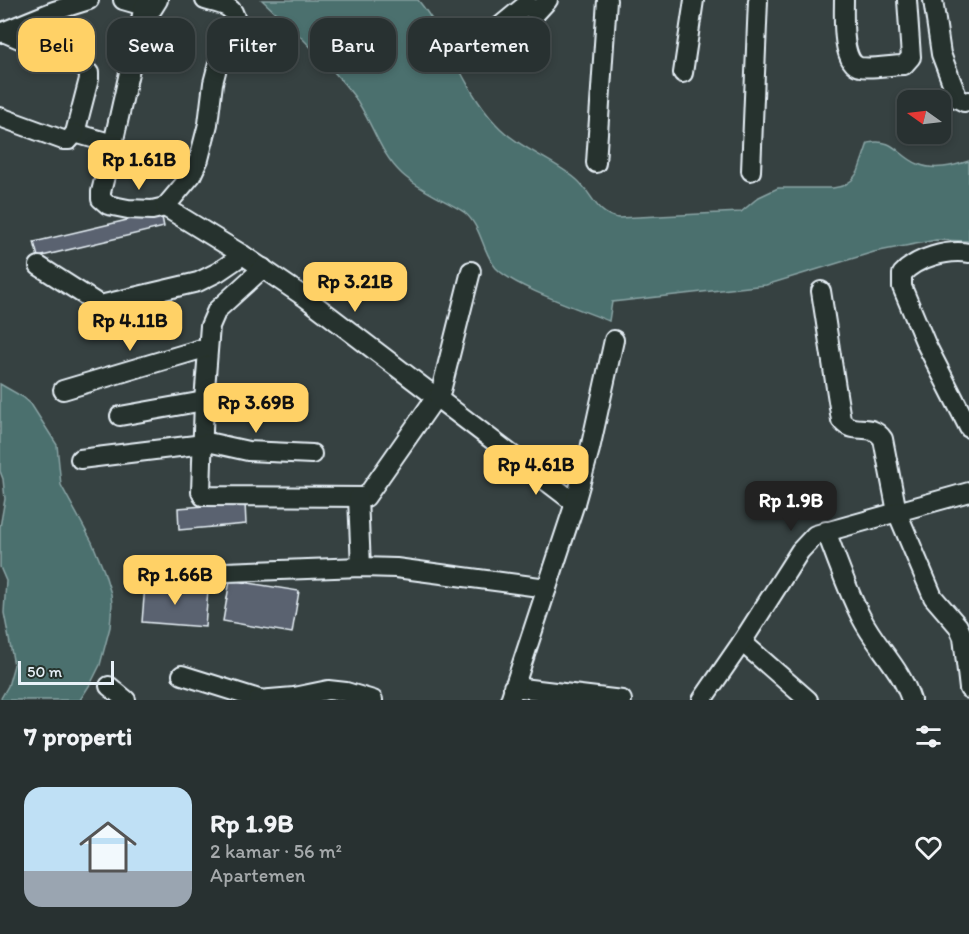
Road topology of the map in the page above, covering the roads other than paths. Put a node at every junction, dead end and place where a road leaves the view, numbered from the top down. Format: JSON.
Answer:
{"nodes":[{"id":1,"x":89,"y":0,"type":"edge"},
{"id":2,"x":123,"y":0,"type":"edge"},
{"id":3,"x":205,"y":0,"type":"edge"},
{"id":4,"x":607,"y":0,"type":"edge"},
{"id":5,"x":694,"y":0,"type":"edge"},
{"id":6,"x":758,"y":0,"type":"edge"},
{"id":7,"x":844,"y":0,"type":"edge"},
{"id":8,"x":907,"y":0,"type":"edge"},
{"id":9,"x":933,"y":0,"type":"edge"},
{"id":10,"x":151,"y":3,"type":"edge"},
{"id":11,"x":541,"y":11,"type":"edge"},
{"id":12,"x":509,"y":18,"type":"edge"},
{"id":13,"x":2,"y":32,"type":"edge"},
{"id":14,"x":941,"y":54,"type":"junction"},
{"id":15,"x":911,"y":57,"type":"junction"},
{"id":16,"x":683,"y":73,"type":"dead end"},
{"id":17,"x":969,"y":102,"type":"edge"},
{"id":18,"x":0,"y":117,"type":"edge"},
{"id":19,"x":75,"y":133,"type":"junction"},
{"id":20,"x":113,"y":144,"type":"junction"},
{"id":21,"x":596,"y":163,"type":"dead end"},
{"id":22,"x":751,"y":171,"type":"dead end"},
{"id":23,"x":165,"y":207,"type":"junction"},
{"id":24,"x":969,"y":253,"type":"edge"},
{"id":25,"x":243,"y":255,"type":"junction"},
{"id":26,"x":39,"y":266,"type":"dead end"},
{"id":27,"x":263,"y":268,"type":"junction"},
{"id":28,"x":471,"y":271,"type":"dead end"},
{"id":29,"x":821,"y":291,"type":"dead end"},
{"id":30,"x":614,"y":340,"type":"dead end"},
{"id":31,"x":208,"y":347,"type":"junction"},
{"id":32,"x":63,"y":390,"type":"dead end"},
{"id":33,"x":438,"y":398,"type":"junction"},
{"id":34,"x":204,"y":401,"type":"junction"},
{"id":35,"x":120,"y":416,"type":"dead end"},
{"id":36,"x":969,"y":428,"type":"edge"},
{"id":37,"x":202,"y":443,"type":"junction"},
{"id":38,"x":312,"y":454,"type":"dead end"},
{"id":39,"x":80,"y":459,"type":"dead end"},
{"id":40,"x":969,"y":492,"type":"edge"},
{"id":41,"x":358,"y":498,"type":"junction"},
{"id":42,"x":575,"y":503,"type":"junction"},
{"id":43,"x":897,"y":512,"type":"junction"},
{"id":44,"x":826,"y":531,"type":"junction"},
{"id":45,"x":361,"y":567,"type":"junction"},
{"id":46,"x":199,"y":573,"type":"dead end"},
{"id":47,"x":548,"y":588,"type":"junction"},
{"id":48,"x":742,"y":642,"type":"junction"},
{"id":49,"x":182,"y":675,"type":"dead end"},
{"id":50,"x":109,"y":686,"type":"dead end"},
{"id":51,"x":969,"y":689,"type":"edge"},
{"id":52,"x":512,"y":693,"type":"edge"},
{"id":53,"x":126,"y":700,"type":"edge"},
{"id":54,"x":259,"y":700,"type":"edge"},
{"id":55,"x":373,"y":700,"type":"edge"},
{"id":56,"x":622,"y":700,"type":"edge"},
{"id":57,"x":702,"y":700,"type":"edge"},
{"id":58,"x":808,"y":700,"type":"edge"},
{"id":59,"x":911,"y":700,"type":"edge"}],
"edges":[{"from":1,"to":13,"type":"street"},
{"from":2,"to":10,"type":"street"},
{"from":3,"to":23,"type":"street"},
{"from":4,"to":21,"type":"street"},
{"from":5,"to":16,"type":"street"},
{"from":6,"to":22,"type":"street"},
{"from":7,"to":15,"type":"street"},
{"from":8,"to":15,"type":"street"},
{"from":9,"to":14,"type":"street"},
{"from":10,"to":20,"type":"street"},
{"from":11,"to":12,"type":"street"},
{"from":13,"to":19,"type":"street"},
{"from":14,"to":15,"type":"street"},
{"from":14,"to":17,"type":"street"},
{"from":18,"to":19,"type":"street"},
{"from":19,"to":20,"type":"street"},
{"from":20,"to":23,"type":"street"},
{"from":23,"to":25,"type":"street"},
{"from":24,"to":36,"type":"street"},
{"from":25,"to":26,"type":"street"},
{"from":25,"to":27,"type":"street"},
{"from":27,"to":31,"type":"street"},
{"from":27,"to":33,"type":"street"},
{"from":28,"to":33,"type":"street"},
{"from":29,"to":43,"type":"street"},
{"from":30,"to":42,"type":"street"},
{"from":31,"to":32,"type":"street"},
{"from":31,"to":34,"type":"street"},
{"from":33,"to":41,"type":"street"},
{"from":33,"to":42,"type":"street"},
{"from":34,"to":35,"type":"street"},
{"from":34,"to":37,"type":"street"},
{"from":37,"to":38,"type":"street"},
{"from":37,"to":39,"type":"street"},
{"from":37,"to":41,"type":"street"},
{"from":40,"to":43,"type":"street"},
{"from":41,"to":45,"type":"street"},
{"from":42,"to":47,"type":"street"},
{"from":43,"to":44,"type":"street"},
{"from":43,"to":51,"type":"street"},
{"from":44,"to":48,"type":"street"},
{"from":44,"to":59,"type":"street"},
{"from":45,"to":46,"type":"street"},
{"from":45,"to":47,"type":"street"},
{"from":47,"to":52,"type":"street"},
{"from":48,"to":57,"type":"street"},
{"from":48,"to":58,"type":"street"},
{"from":49,"to":54,"type":"street"},
{"from":50,"to":53,"type":"street"},
{"from":52,"to":56,"type":"street"},
{"from":54,"to":55,"type":"street"}]}
